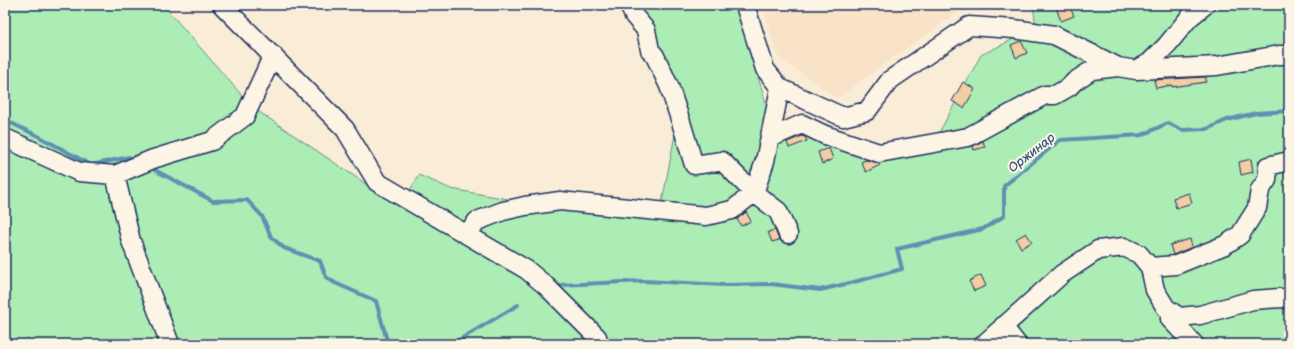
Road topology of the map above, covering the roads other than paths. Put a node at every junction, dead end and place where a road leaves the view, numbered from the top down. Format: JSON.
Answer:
{"nodes":[{"id":1,"x":222,"y":5,"type":"edge"},
{"id":2,"x":629,"y":5,"type":"edge"},
{"id":3,"x":745,"y":5,"type":"edge"},
{"id":4,"x":1205,"y":5,"type":"edge"},
{"id":5,"x":272,"y":54,"type":"junction"},
{"id":6,"x":1289,"y":55,"type":"edge"},
{"id":7,"x":1118,"y":67,"type":"junction"},
{"id":8,"x":1136,"y":70,"type":"junction"},
{"id":9,"x":780,"y":88,"type":"junction"},
{"id":10,"x":5,"y":138,"type":"edge"},
{"id":11,"x":770,"y":138,"type":"junction"},
{"id":12,"x":1289,"y":161,"type":"edge"},
{"id":13,"x":115,"y":175,"type":"junction"},
{"id":14,"x":754,"y":193,"type":"junction"},
{"id":15,"x":467,"y":234,"type":"junction"},
{"id":16,"x":788,"y":234,"type":"dead end"},
{"id":17,"x":1150,"y":267,"type":"junction"},
{"id":18,"x":1289,"y":299,"type":"edge"},
{"id":19,"x":1172,"y":312,"type":"junction"},
{"id":20,"x":1003,"y":326,"type":"junction"},
{"id":21,"x":170,"y":344,"type":"edge"},
{"id":22,"x":599,"y":344,"type":"edge"},
{"id":23,"x":984,"y":344,"type":"edge"},
{"id":24,"x":1018,"y":344,"type":"edge"},
{"id":25,"x":1194,"y":344,"type":"edge"}],
"edges":[{"from":1,"to":5,"type":"street"},
{"from":2,"to":14,"type":"street"},
{"from":3,"to":9,"type":"street"},
{"from":4,"to":8,"type":"street"},
{"from":5,"to":13,"type":"street"},
{"from":5,"to":15,"type":"street"},
{"from":6,"to":8,"type":"street"},
{"from":7,"to":8,"type":"street"},
{"from":7,"to":9,"type":"street"},
{"from":7,"to":11,"type":"street"},
{"from":9,"to":11,"type":"street"},
{"from":10,"to":13,"type":"street"},
{"from":11,"to":14,"type":"street"},
{"from":12,"to":17,"type":"street"},
{"from":13,"to":21,"type":"street"},
{"from":14,"to":15,"type":"street"},
{"from":14,"to":16,"type":"street"},
{"from":15,"to":22,"type":"street"},
{"from":17,"to":19,"type":"street"},
{"from":17,"to":20,"type":"street"},
{"from":18,"to":19,"type":"street"},
{"from":19,"to":25,"type":"street"},
{"from":20,"to":23,"type":"street"},
{"from":20,"to":24,"type":"street"}]}
